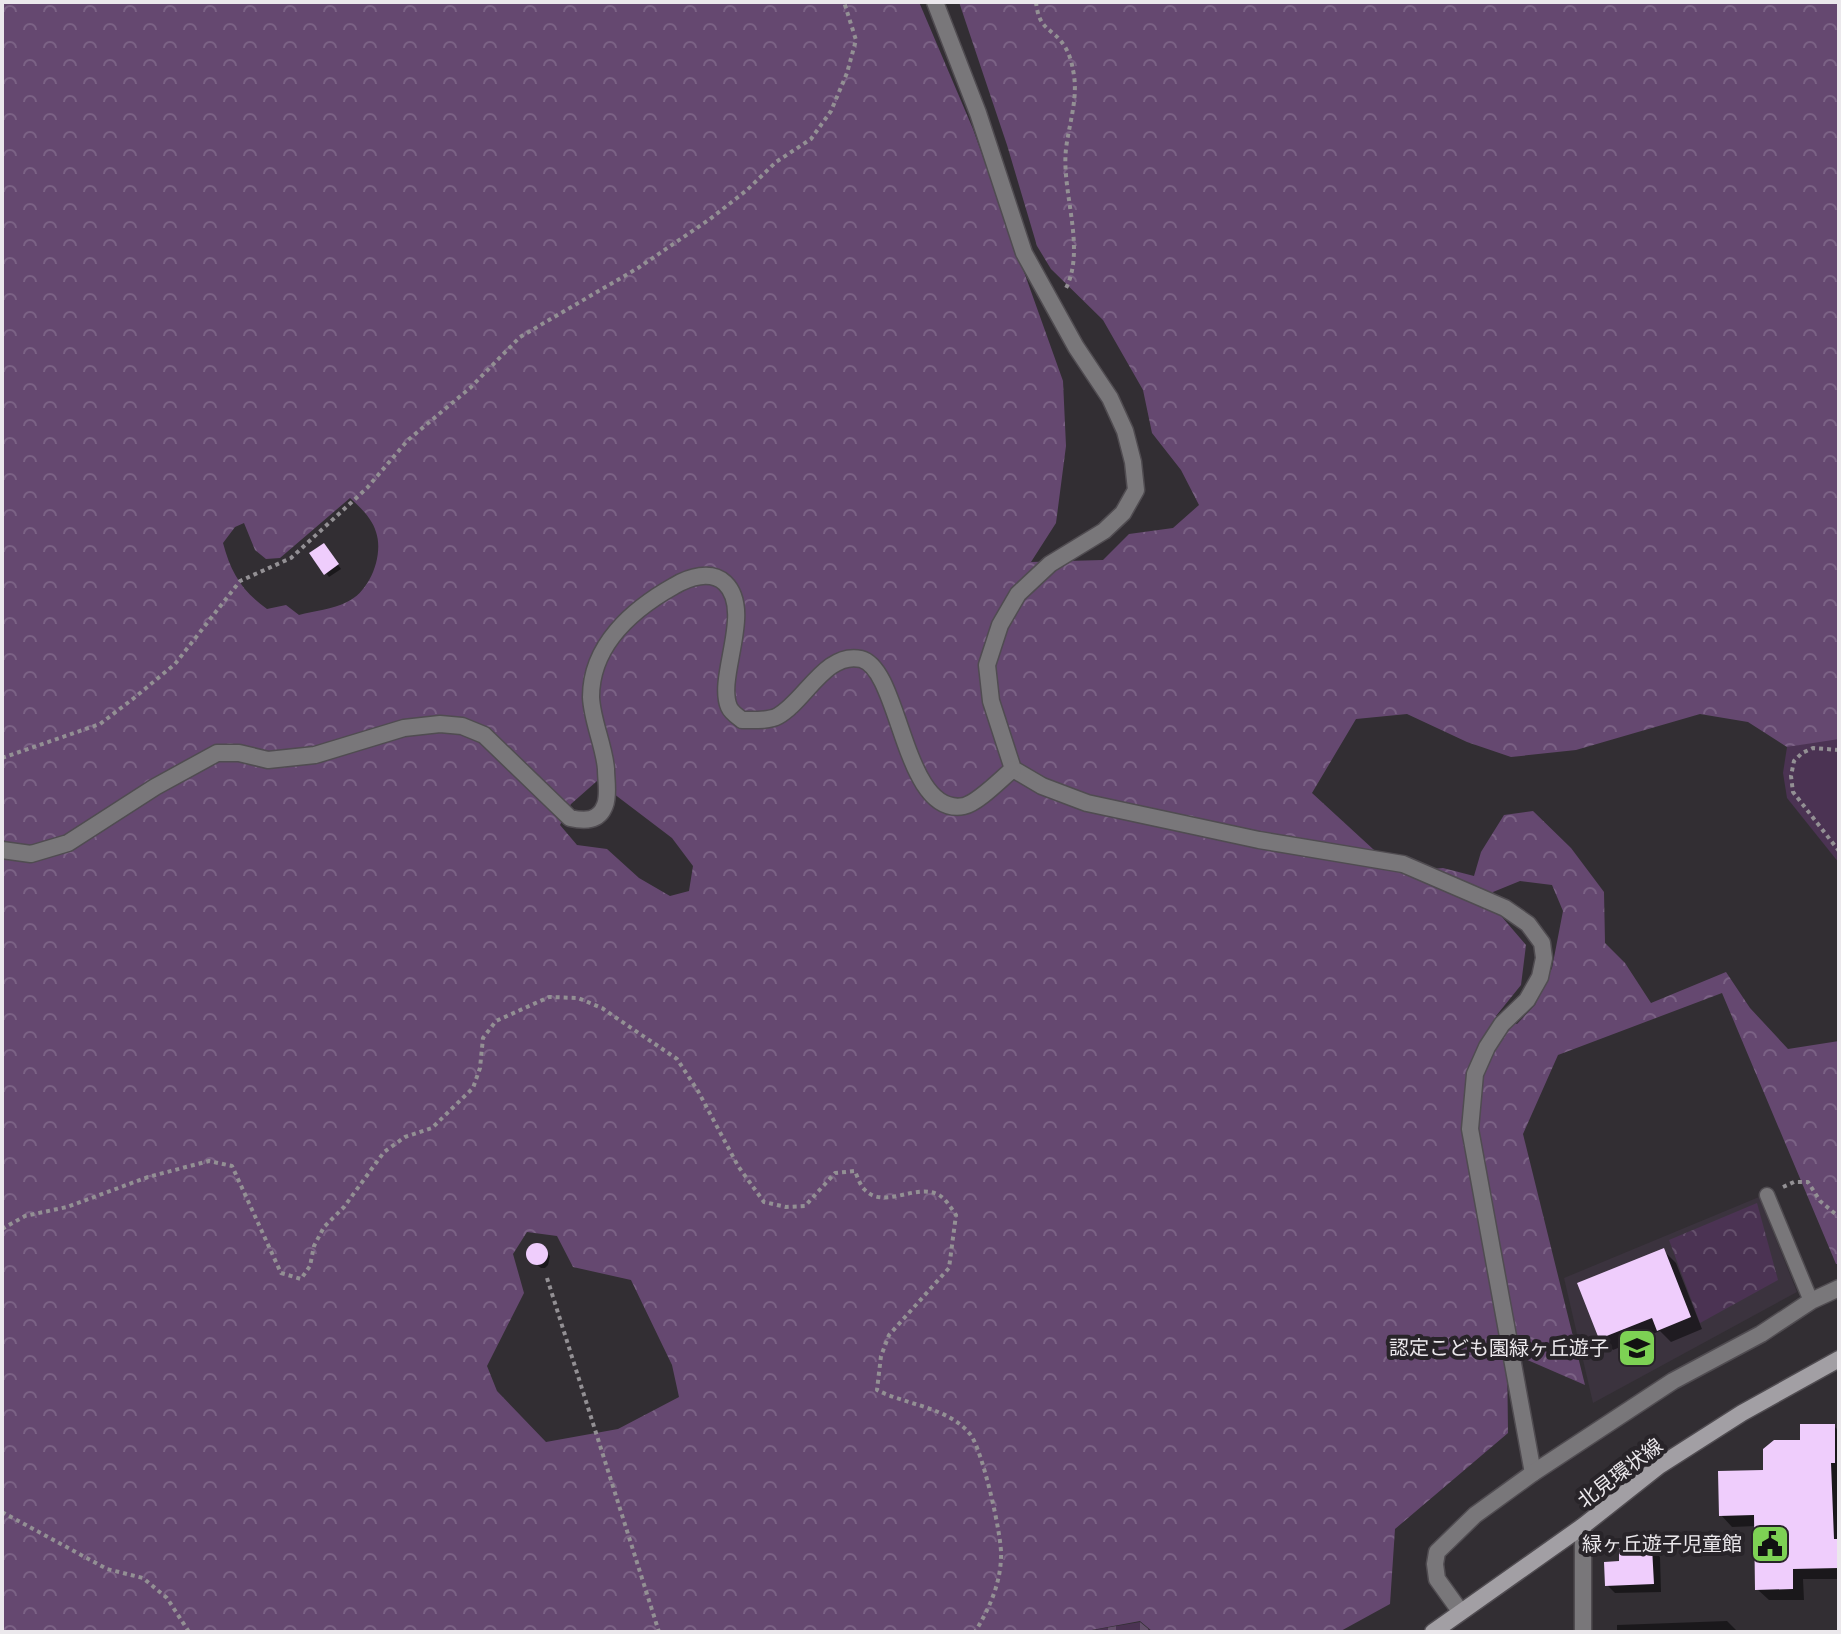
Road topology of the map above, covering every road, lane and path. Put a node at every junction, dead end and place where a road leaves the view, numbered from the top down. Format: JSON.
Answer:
{"nodes":[{"id":1,"x":844,"y":2,"type":"edge"},
{"id":2,"x":935,"y":2,"type":"edge"},
{"id":3,"x":1036,"y":2,"type":"edge"},
{"id":4,"x":1052,"y":303,"type":"junction"},
{"id":5,"x":1839,"y":750,"type":"edge"},
{"id":6,"x":2,"y":758,"type":"edge"},
{"id":7,"x":1013,"y":769,"type":"junction"},
{"id":8,"x":2,"y":850,"type":"edge"},
{"id":9,"x":1839,"y":851,"type":"edge"},
{"id":10,"x":1767,"y":1195,"type":"joint"},
{"id":11,"x":1839,"y":1217,"type":"edge"},
{"id":12,"x":2,"y":1229,"type":"edge"},
{"id":13,"x":547,"y":1278,"type":"dead end"},
{"id":14,"x":1839,"y":1288,"type":"edge"},
{"id":15,"x":1811,"y":1301,"type":"junction"},
{"id":16,"x":1839,"y":1359,"type":"edge"},
{"id":17,"x":1533,"y":1473,"type":"junction"},
{"id":18,"x":2,"y":1512,"type":"edge"},
{"id":19,"x":1583,"y":1526,"type":"junction"},
{"id":20,"x":1460,"y":1611,"type":"junction"},
{"id":21,"x":189,"y":1632,"type":"edge"},
{"id":22,"x":659,"y":1632,"type":"edge"},
{"id":23,"x":975,"y":1632,"type":"edge"},
{"id":24,"x":1433,"y":1632,"type":"edge"},
{"id":25,"x":1583,"y":1632,"type":"edge"}],
"edges":[{"from":1,"to":6,"type":"path"},
{"from":2,"to":4,"type":"street"},
{"from":3,"to":4,"type":"path"},
{"from":4,"to":7,"type":"street"},
{"from":5,"to":9,"type":"path"},
{"from":7,"to":8,"type":"street"},
{"from":7,"to":17,"type":"street"},
{"from":10,"to":11,"type":"path"},
{"from":10,"to":15,"type":"lane"},
{"from":12,"to":23,"type":"path"},
{"from":13,"to":22,"type":"path"},
{"from":14,"to":15,"type":"street"},
{"from":15,"to":17,"type":"street"},
{"from":16,"to":19,"type":"main road","name":"北見環状線"},
{"from":17,"to":20,"type":"street"},
{"from":18,"to":21,"type":"path"},
{"from":19,"to":20,"type":"main road","name":"北見環状線"},
{"from":19,"to":25,"type":"street"},
{"from":20,"to":24,"type":"main road","name":"北見環状線"}]}
